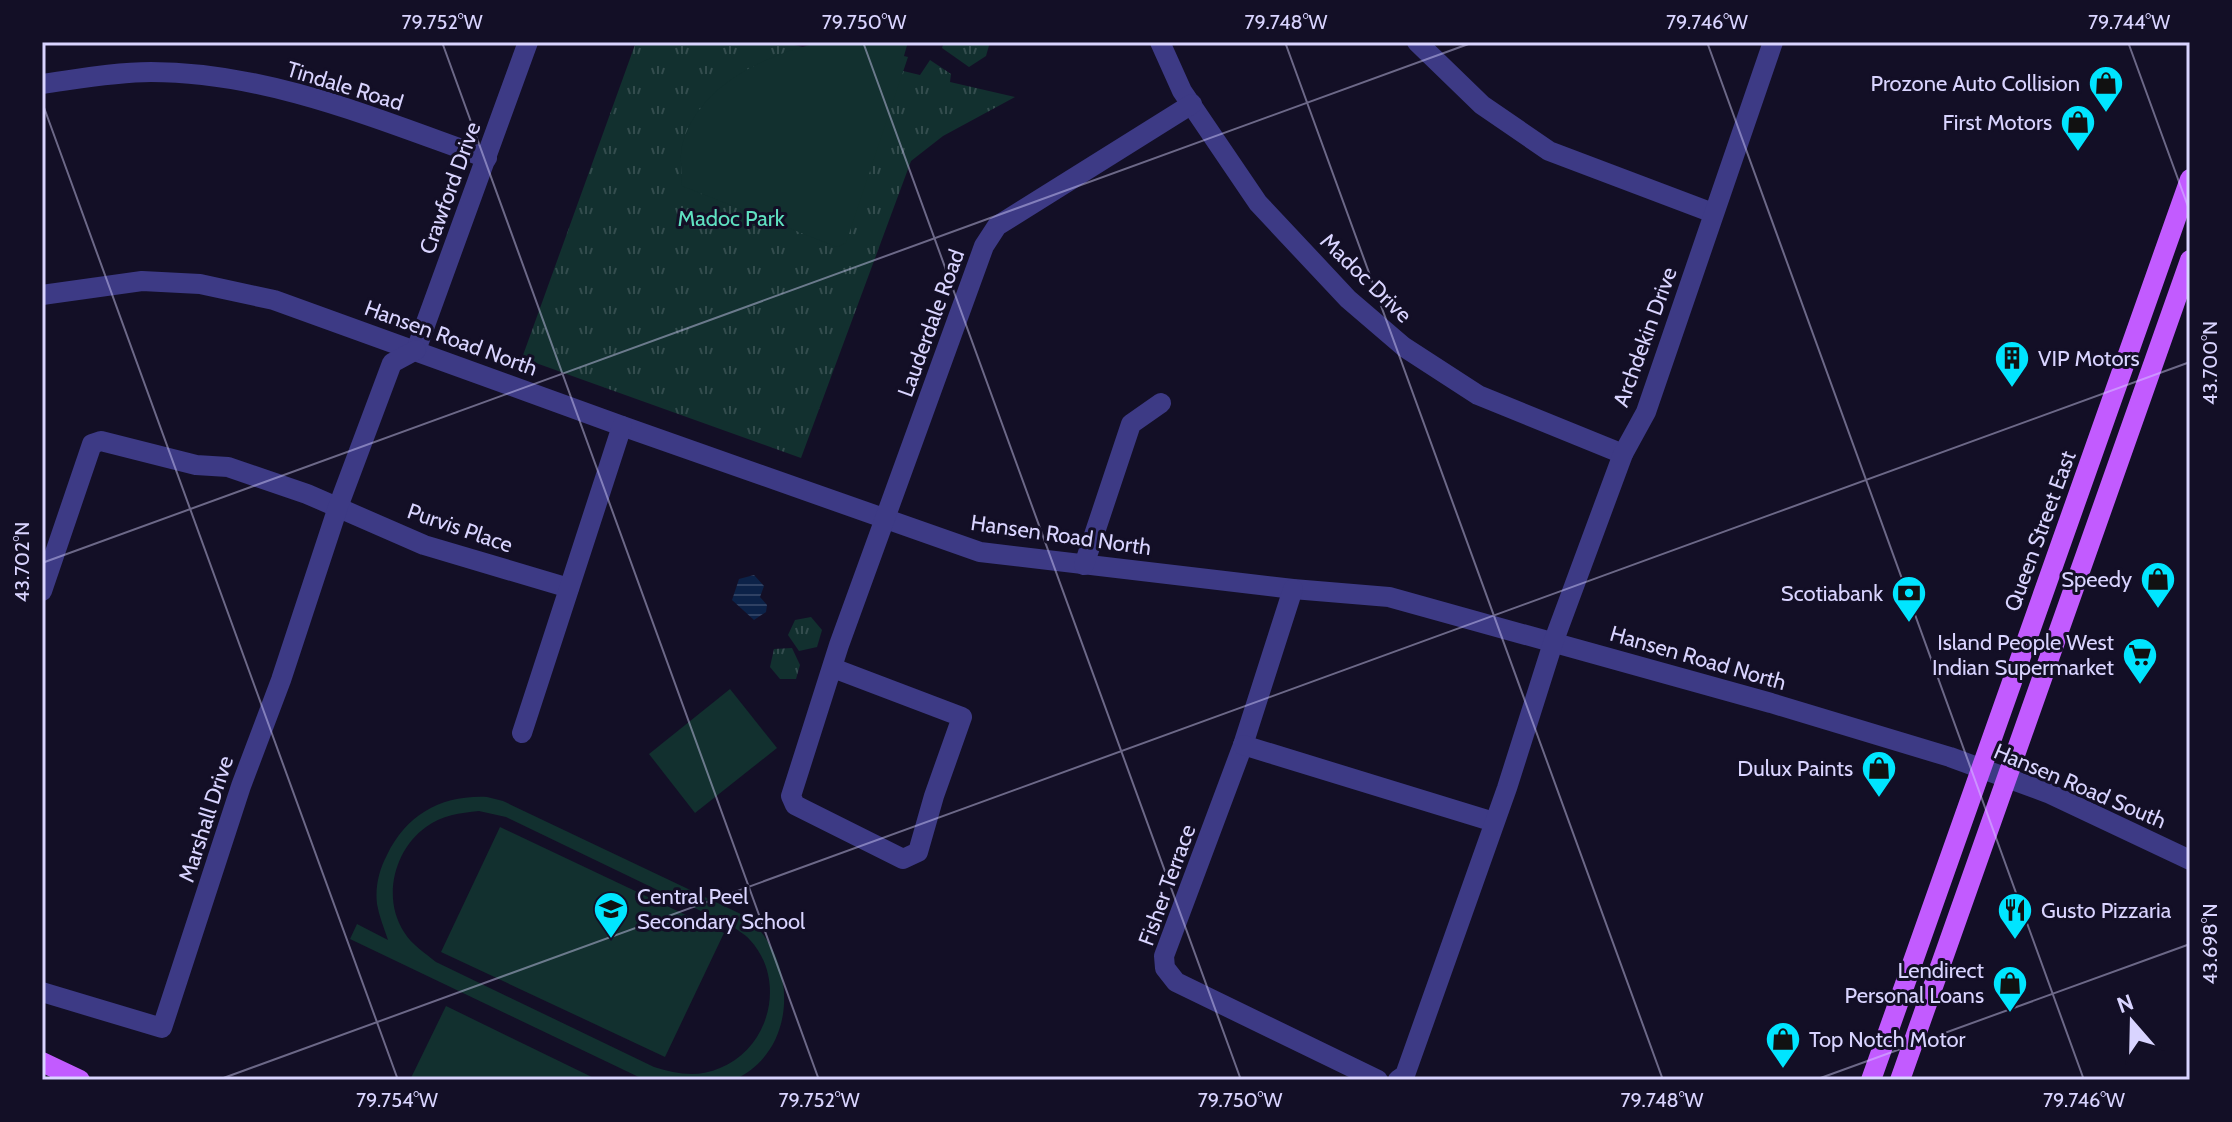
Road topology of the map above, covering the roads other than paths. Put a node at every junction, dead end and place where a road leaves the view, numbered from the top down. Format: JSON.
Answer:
{"nodes":[{"id":1,"x":528,"y":42,"type":"edge"},
{"id":2,"x":1160,"y":42,"type":"edge"},
{"id":3,"x":1417,"y":42,"type":"edge"},
{"id":4,"x":1773,"y":42,"type":"edge"},
{"id":5,"x":42,"y":84,"type":"edge"},
{"id":6,"x":1192,"y":104,"type":"junction"},
{"id":7,"x":487,"y":158,"type":"junction"},
{"id":8,"x":2190,"y":179,"type":"edge"},
{"id":9,"x":1713,"y":213,"type":"junction"},
{"id":10,"x":2190,"y":260,"type":"edge"},
{"id":11,"x":42,"y":295,"type":"edge"},
{"id":12,"x":416,"y":350,"type":"junction"},
{"id":13,"x":1161,"y":403,"type":"dead end"},
{"id":14,"x":622,"y":426,"type":"junction"},
{"id":15,"x":1623,"y":454,"type":"junction"},
{"id":16,"x":338,"y":507,"type":"junction"},
{"id":17,"x":886,"y":519,"type":"junction"},
{"id":18,"x":1084,"y":565,"type":"junction"},
{"id":19,"x":569,"y":588,"type":"junction"},
{"id":20,"x":1293,"y":589,"type":"junction"},
{"id":21,"x":42,"y":591,"type":"edge"},
{"id":22,"x":1553,"y":643,"type":"junction"},
{"id":23,"x":833,"y":668,"type":"junction"},
{"id":24,"x":522,"y":733,"type":"dead end"},
{"id":25,"x":1243,"y":745,"type":"junction"},
{"id":26,"x":1950,"y":757,"type":"joint"},
{"id":27,"x":1981,"y":768,"type":"junction"},
{"id":28,"x":2009,"y":779,"type":"junction"},
{"id":29,"x":1494,"y":822,"type":"junction"},
{"id":30,"x":2190,"y":860,"type":"edge"},
{"id":31,"x":42,"y":992,"type":"edge"},
{"id":32,"x":42,"y":1062,"type":"edge"},
{"id":33,"x":80,"y":1080,"type":"edge"},
{"id":34,"x":1378,"y":1080,"type":"edge"},
{"id":35,"x":1398,"y":1080,"type":"edge"},
{"id":36,"x":1871,"y":1080,"type":"edge"},
{"id":37,"x":1900,"y":1080,"type":"edge"}],
"edges":[{"from":1,"to":7,"type":"street","name":"Crawford Drive"},
{"from":2,"to":6,"type":"street","name":"Madoc Drive"},
{"from":3,"to":9,"type":"street"},
{"from":4,"to":9,"type":"street","name":"Archdekin Drive"},
{"from":5,"to":7,"type":"street","name":"Tindale Road"},
{"from":6,"to":15,"type":"street","name":"Madoc Drive"},
{"from":6,"to":17,"type":"street","name":"Lauderdale Road"},
{"from":7,"to":12,"type":"street","name":"Crawford Drive"},
{"from":8,"to":27,"type":"main road","name":"Queen Street East"},
{"from":9,"to":15,"type":"street","name":"Archdekin Drive"},
{"from":10,"to":28,"type":"main road"},
{"from":11,"to":12,"type":"street","name":"Hansen Road North"},
{"from":12,"to":14,"type":"street","name":"Hansen Road North"},
{"from":12,"to":16,"type":"street","name":"Marshall Drive"},
{"from":13,"to":18,"type":"street"},
{"from":14,"to":17,"type":"street","name":"Hansen Road North"},
{"from":14,"to":19,"type":"street"},
{"from":15,"to":22,"type":"street","name":"Archdekin Drive"},
{"from":16,"to":19,"type":"street","name":"Purvis Place"},
{"from":16,"to":21,"type":"street"},
{"from":16,"to":31,"type":"street","name":"Marshall Drive"},
{"from":17,"to":18,"type":"street","name":"Hansen Road North"},
{"from":17,"to":23,"type":"street","name":"Lauderdale Road"},
{"from":18,"to":20,"type":"street","name":"Hansen Road North"},
{"from":19,"to":24,"type":"street"},
{"from":20,"to":22,"type":"street","name":"Hansen Road North"},
{"from":20,"to":25,"type":"street","name":"Fisher Terrace"},
{"from":22,"to":26,"type":"street","name":"Hansen Road North"},
{"from":22,"to":29,"type":"street"},
{"from":23,"to":23,"type":"street","name":"Lauderdale Road"},
{"from":25,"to":29,"type":"street"},
{"from":25,"to":34,"type":"street","name":"Fisher Terrace"},
{"from":26,"to":27,"type":"street","name":"Hansen Road South"},
{"from":27,"to":28,"type":"street","name":"Hansen Road South"},
{"from":27,"to":36,"type":"main road","name":"Queen Street East"},
{"from":28,"to":30,"type":"street","name":"Hansen Road South"},
{"from":28,"to":37,"type":"main road"},
{"from":29,"to":35,"type":"street"},
{"from":32,"to":33,"type":"main road"}]}
